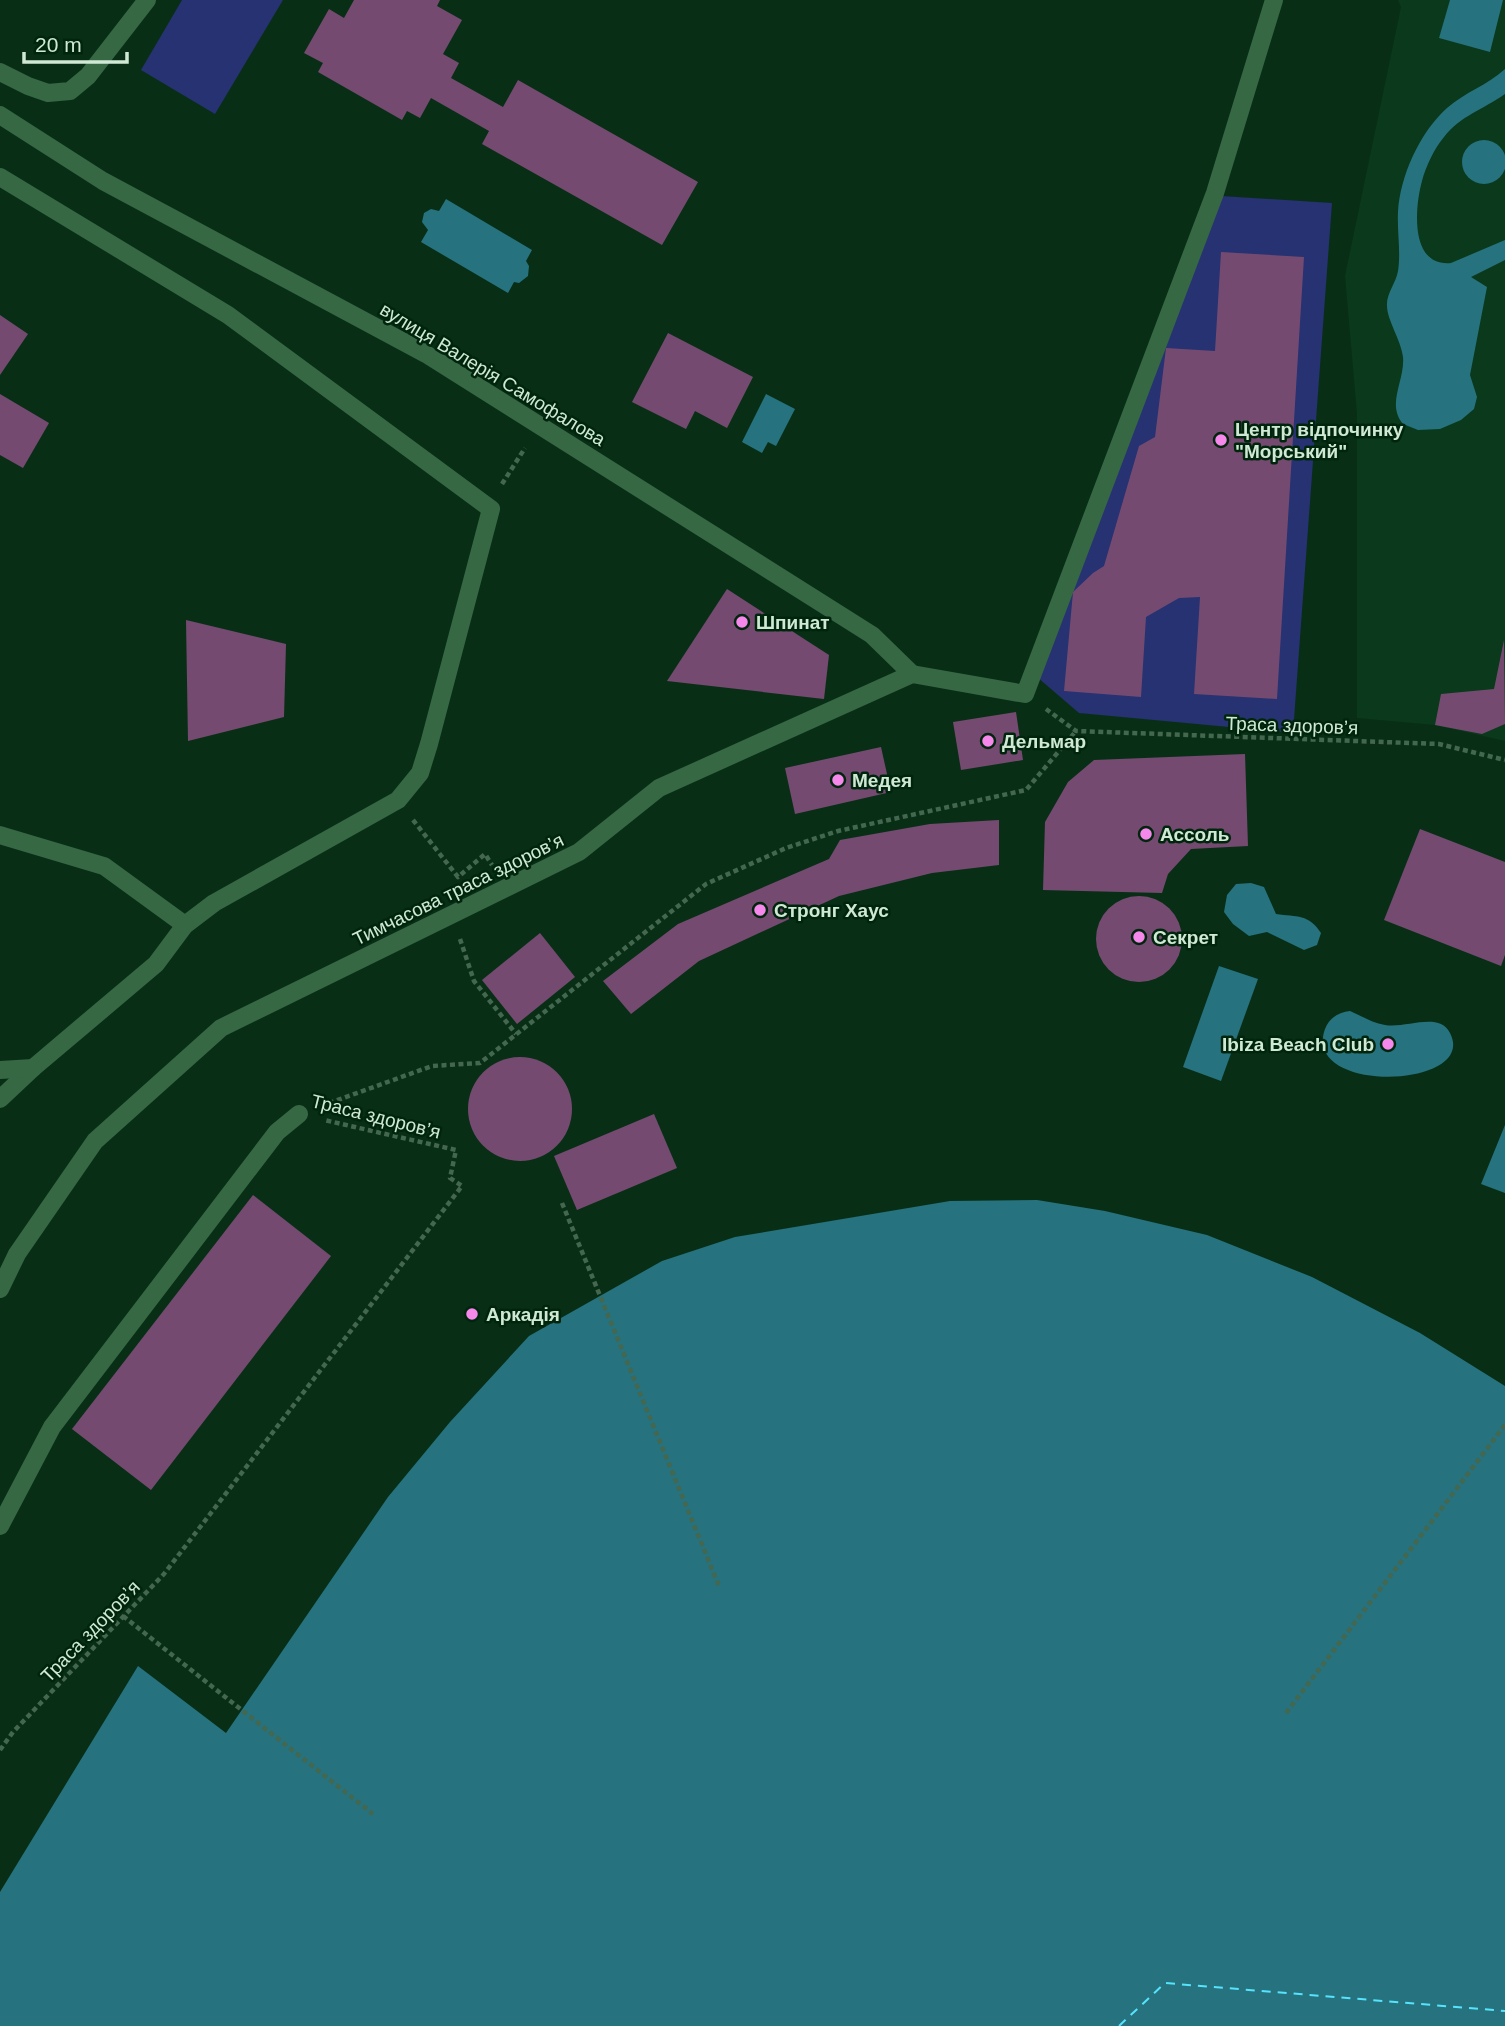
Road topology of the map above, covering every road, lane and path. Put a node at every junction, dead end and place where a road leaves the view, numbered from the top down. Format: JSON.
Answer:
{"nodes":[{"id":1,"x":147,"y":0,"type":"edge"},
{"id":2,"x":1274,"y":0,"type":"edge"},
{"id":3,"x":0,"y":72,"type":"edge"},
{"id":4,"x":0,"y":115,"type":"edge"},
{"id":5,"x":0,"y":177,"type":"edge"},
{"id":6,"x":540,"y":425,"type":"junction"},
{"id":7,"x":502,"y":485,"type":"dead end"},
{"id":8,"x":912,"y":674,"type":"junction"},
{"id":9,"x":1025,"y":694,"type":"junction"},
{"id":10,"x":1076,"y":731,"type":"junction"},
{"id":11,"x":1505,"y":760,"type":"edge"},
{"id":12,"x":398,"y":800,"type":"junction"},
{"id":13,"x":0,"y":835,"type":"edge"},
{"id":14,"x":508,"y":888,"type":"junction"},
{"id":15,"x":452,"y":915,"type":"junction"},
{"id":16,"x":185,"y":925,"type":"junction"},
{"id":17,"x":516,"y":1034,"type":"junction"},
{"id":18,"x":33,"y":1068,"type":"junction"},
{"id":19,"x":0,"y":1070,"type":"edge"},
{"id":20,"x":0,"y":1099,"type":"edge"},
{"id":21,"x":299,"y":1114,"type":"junction"},
{"id":22,"x":562,"y":1203,"type":"dead end"},
{"id":23,"x":0,"y":1289,"type":"edge"},
{"id":24,"x":1505,"y":1425,"type":"edge"},
{"id":25,"x":0,"y":1526,"type":"edge"},
{"id":26,"x":719,"y":1586,"type":"dead end"},
{"id":27,"x":123,"y":1616,"type":"junction"},
{"id":28,"x":1286,"y":1713,"type":"dead end"},
{"id":29,"x":0,"y":1750,"type":"edge"},
{"id":30,"x":373,"y":1814,"type":"dead end"}],
"edges":[{"from":1,"to":3,"type":"street"},
{"from":2,"to":9,"type":"street"},
{"from":4,"to":6,"type":"street","name":"вулиця Валерія Самофалова"},
{"from":5,"to":12,"type":"street"},
{"from":6,"to":7,"type":"path"},
{"from":6,"to":8,"type":"street","name":"вулиця Валерія Самофалова"},
{"from":8,"to":9,"type":"street"},
{"from":8,"to":14,"type":"street","name":"Тимчасова траса здоров’я"},
{"from":9,"to":10,"type":"path"},
{"from":10,"to":11,"type":"path","name":"Траса здоров’я"},
{"from":10,"to":17,"type":"path","name":"Траса здоров’я"},
{"from":12,"to":14,"type":"path"},
{"from":12,"to":16,"type":"street"},
{"from":13,"to":16,"type":"street"},
{"from":14,"to":15,"type":"street","name":"Тимчасова траса здоров’я"},
{"from":15,"to":17,"type":"path"},
{"from":15,"to":23,"type":"street","name":"Тимчасова траса здоров’я"},
{"from":16,"to":18,"type":"street"},
{"from":17,"to":21,"type":"path","name":"Траса здоров’я"},
{"from":18,"to":19,"type":"street"},
{"from":18,"to":20,"type":"street"},
{"from":21,"to":25,"type":"street"},
{"from":21,"to":27,"type":"path","name":"Траса здоров’я"},
{"from":22,"to":26,"type":"path"},
{"from":24,"to":28,"type":"path"},
{"from":27,"to":29,"type":"path","name":"Траса здоров’я"},
{"from":27,"to":30,"type":"path"}]}
